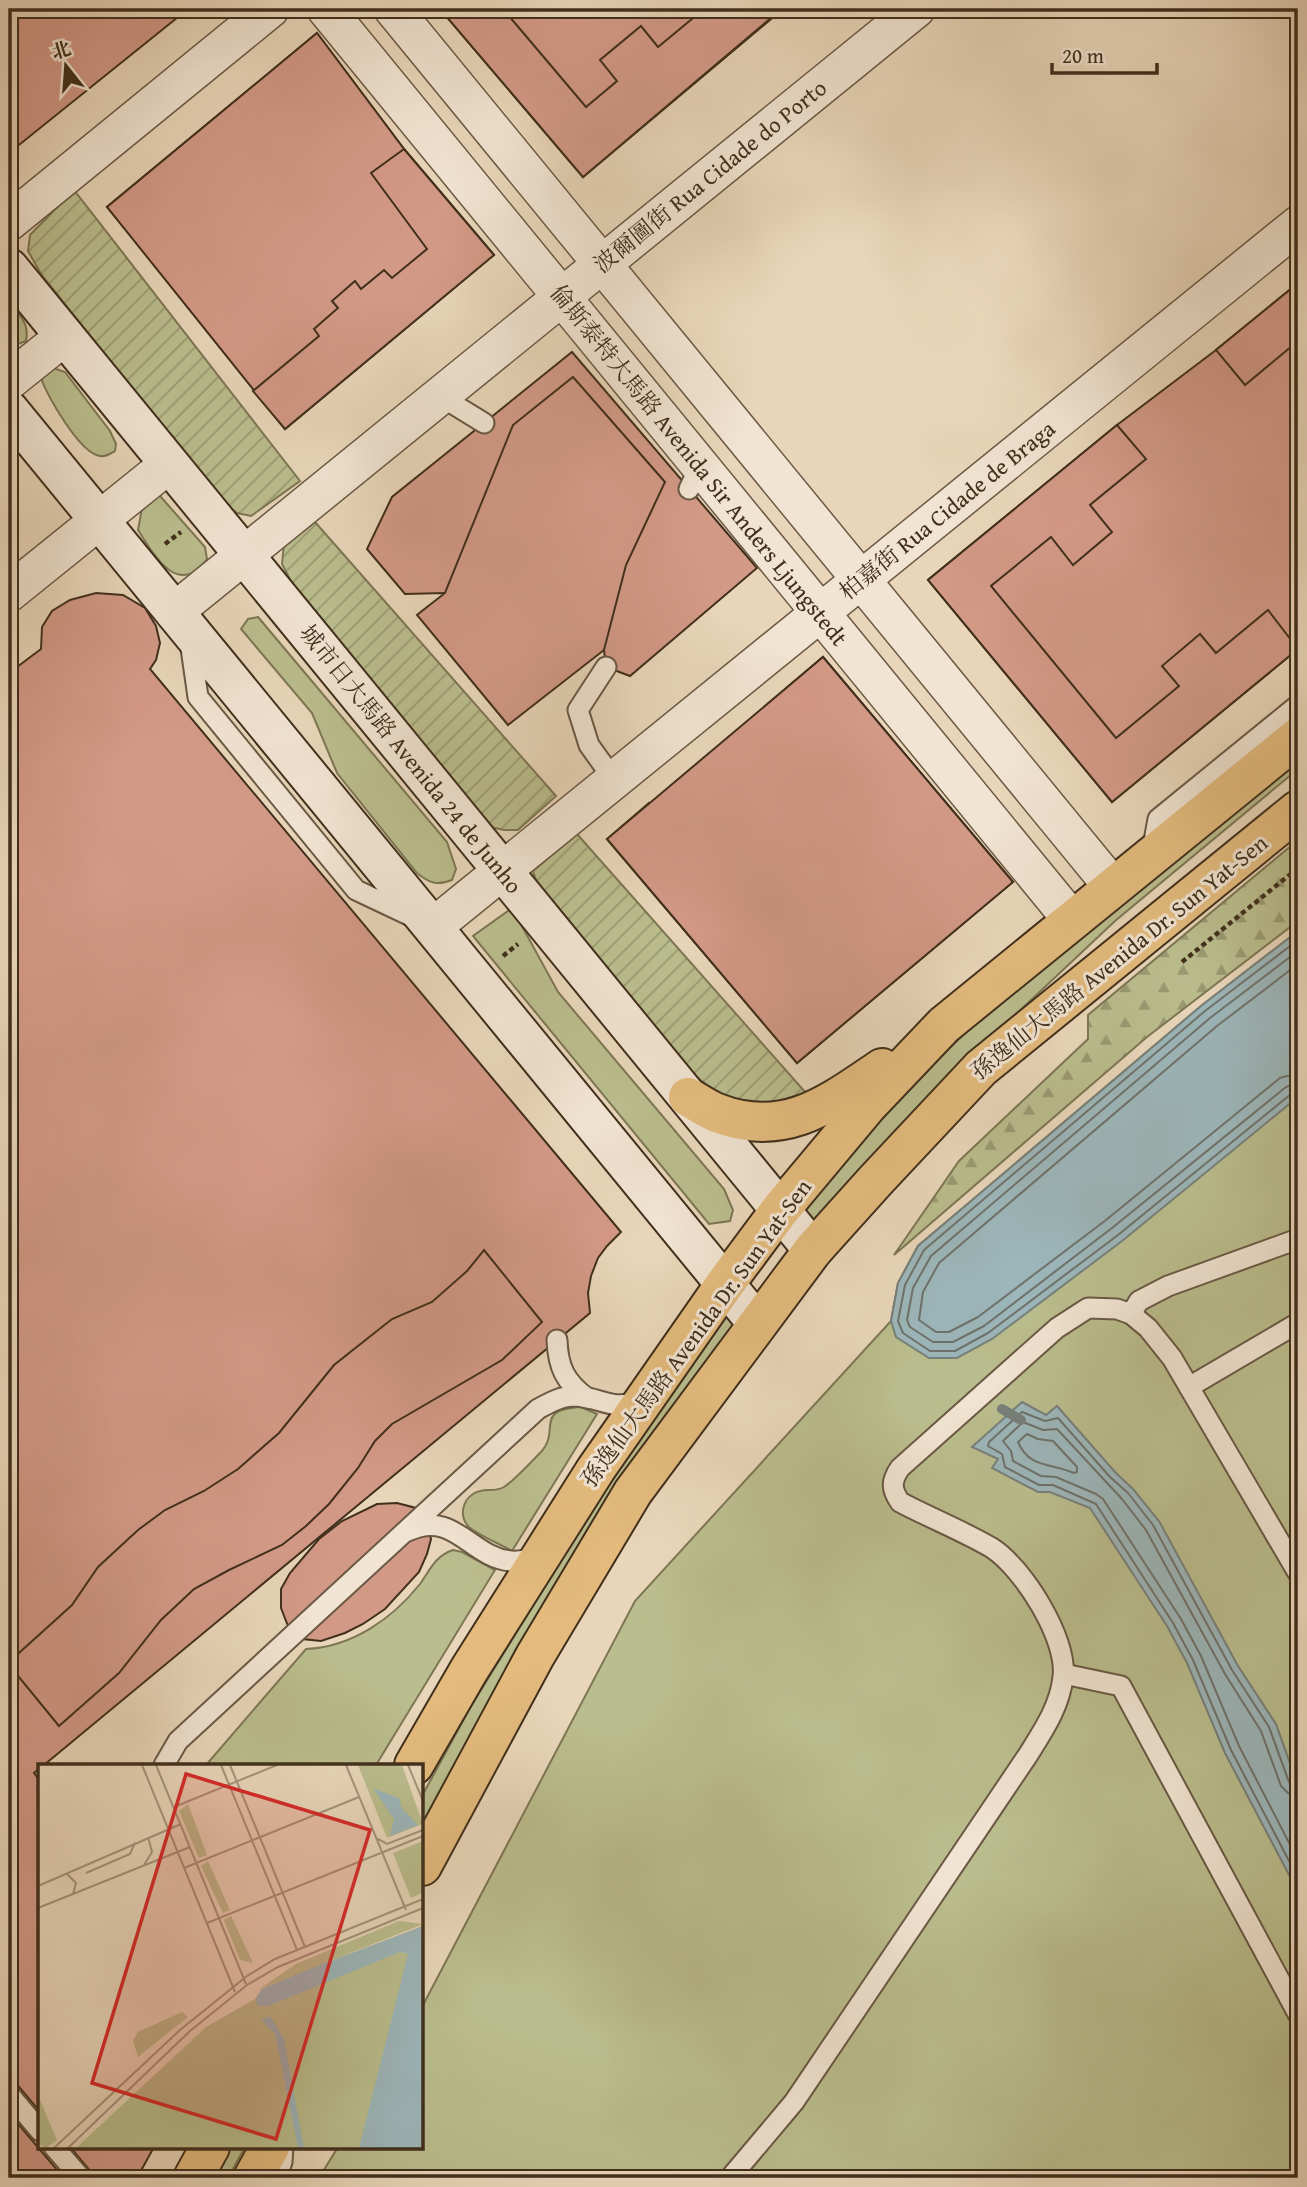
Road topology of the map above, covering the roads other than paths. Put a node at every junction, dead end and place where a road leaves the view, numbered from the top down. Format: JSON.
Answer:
{"nodes":[{"id":1,"x":270,"y":9,"type":"edge"},
{"id":2,"x":326,"y":9,"type":"edge"},
{"id":3,"x":393,"y":9,"type":"edge"},
{"id":4,"x":916,"y":9,"type":"edge"},
{"id":5,"x":9,"y":222,"type":"edge"},
{"id":6,"x":1298,"y":225,"type":"edge"},
{"id":7,"x":602,"y":264,"type":"junction"},
{"id":8,"x":9,"y":268,"type":"edge"},
{"id":9,"x":561,"y":297,"type":"junction"},
{"id":10,"x":65,"y":336,"type":"junction"},
{"id":11,"x":9,"y":382,"type":"edge"},
{"id":12,"x":440,"y":396,"type":"junction"},
{"id":13,"x":9,"y":410,"type":"edge"},
{"id":14,"x":484,"y":424,"type":"dead end"},
{"id":15,"x":169,"y":464,"type":"junction"},
{"id":16,"x":99,"y":520,"type":"junction"},
{"id":17,"x":243,"y":555,"type":"junction"},
{"id":18,"x":860,"y":580,"type":"junction"},
{"id":19,"x":9,"y":593,"type":"edge"},
{"id":20,"x":820,"y":613,"type":"junction"},
{"id":21,"x":181,"y":620,"type":"junction"},
{"id":22,"x":606,"y":667,"type":"dead end"},
{"id":23,"x":1298,"y":705,"type":"edge"},
{"id":24,"x":1298,"y":737,"type":"edge"},
{"id":25,"x":614,"y":780,"type":"junction"},
{"id":26,"x":1298,"y":810,"type":"edge"},
{"id":27,"x":1151,"y":856,"type":"junction"},
{"id":28,"x":502,"y":871,"type":"junction"},
{"id":29,"x":1112,"y":887,"type":"junction"},
{"id":30,"x":1072,"y":920,"type":"junction"},
{"id":31,"x":433,"y":927,"type":"junction"},
{"id":32,"x":944,"y":1024,"type":"junction"},
{"id":33,"x":688,"y":1097,"type":"junction"},
{"id":34,"x":780,"y":1210,"type":"junction"},
{"id":35,"x":1298,"y":1233,"type":"edge"},
{"id":36,"x":813,"y":1250,"type":"junction"},
{"id":37,"x":725,"y":1284,"type":"junction"},
{"id":38,"x":1131,"y":1314,"type":"junction"},
{"id":39,"x":757,"y":1323,"type":"junction"},
{"id":40,"x":1298,"y":1323,"type":"edge"},
{"id":41,"x":557,"y":1340,"type":"dead end"},
{"id":42,"x":1189,"y":1387,"type":"junction"},
{"id":43,"x":587,"y":1398,"type":"junction"},
{"id":44,"x":643,"y":1401,"type":"junction"},
{"id":45,"x":404,"y":1533,"type":"junction"},
{"id":46,"x":541,"y":1556,"type":"junction"},
{"id":47,"x":1298,"y":1573,"type":"edge"},
{"id":48,"x":1064,"y":1674,"type":"junction"},
{"id":49,"x":165,"y":1764,"type":"edge"},
{"id":50,"x":415,"y":1764,"type":"edge"},
{"id":51,"x":424,"y":1862,"type":"edge"},
{"id":52,"x":1298,"y":2014,"type":"edge"},
{"id":53,"x":9,"y":2094,"type":"edge"},
{"id":54,"x":38,"y":2129,"type":"edge"},
{"id":55,"x":55,"y":2148,"type":"edge"},
{"id":56,"x":209,"y":2148,"type":"edge"},
{"id":57,"x":269,"y":2148,"type":"edge"},
{"id":58,"x":283,"y":2148,"type":"edge"},
{"id":59,"x":80,"y":2178,"type":"edge"},
{"id":60,"x":193,"y":2178,"type":"edge"},
{"id":61,"x":253,"y":2178,"type":"edge"},
{"id":62,"x":276,"y":2178,"type":"edge"},
{"id":63,"x":730,"y":2178,"type":"edge"}],
"edges":[{"from":1,"to":5,"type":"street"},
{"from":2,"to":9,"type":"street","name":"倫斯泰特大馬路 Avenida Sir Anders Ljungstedt"},
{"from":3,"to":7,"type":"street"},
{"from":4,"to":7,"type":"street","name":"波爾圖街 Rua Cidade do Porto"},
{"from":6,"to":18,"type":"street","name":"柏嘉街 Rua Cidade de Braga"},
{"from":7,"to":9,"type":"street","name":"波爾圖街 Rua Cidade do Porto"},
{"from":7,"to":18,"type":"street"},
{"from":8,"to":10,"type":"main road","name":"城市日大馬路 Avenida 24 de Junho"},
{"from":9,"to":12,"type":"street","name":"波爾圖街 Rua Cidade do Porto"},
{"from":9,"to":20,"type":"street","name":"倫斯泰特大馬路 Avenida Sir Anders Ljungstedt"},
{"from":10,"to":11,"type":"street"},
{"from":10,"to":15,"type":"main road","name":"城市日大馬路 Avenida 24 de Junho"},
{"from":12,"to":14,"type":"lane"},
{"from":12,"to":17,"type":"street","name":"波爾圖街 Rua Cidade do Porto"},
{"from":13,"to":16,"type":"main road"},
{"from":15,"to":16,"type":"street"},
{"from":15,"to":17,"type":"main road","name":"城市日大馬路 Avenida 24 de Junho"},
{"from":16,"to":19,"type":"street"},
{"from":16,"to":21,"type":"main road"},
{"from":17,"to":21,"type":"street","name":"波爾圖街 Rua Cidade do Porto"},
{"from":17,"to":28,"type":"main road","name":"城市日大馬路 Avenida 24 de Junho"},
{"from":18,"to":20,"type":"street","name":"柏嘉街 Rua Cidade de Braga"},
{"from":18,"to":29,"type":"street"},
{"from":20,"to":25,"type":"street","name":"柏嘉街 Rua Cidade de Braga"},
{"from":20,"to":30,"type":"street","name":"倫斯泰特大馬路 Avenida Sir Anders Ljungstedt"},
{"from":21,"to":31,"type":"main road"},
{"from":22,"to":25,"type":"lane"},
{"from":23,"to":27,"type":"lane"},
{"from":24,"to":27,"type":"main road","name":"孫逸仙大馬路 Avenida Dr. Sun Yat-Sen"},
{"from":25,"to":28,"type":"street","name":"柏嘉街 Rua Cidade de Braga"},
{"from":26,"to":36,"type":"main road","name":"孫逸仙大馬路 Avenida Dr. Sun Yat-Sen"},
{"from":27,"to":29,"type":"main road","name":"孫逸仙大馬路 Avenida Dr. Sun Yat-Sen"},
{"from":28,"to":31,"type":"street","name":"柏嘉街 Rua Cidade de Braga"},
{"from":28,"to":33,"type":"main road","name":"城市日大馬路 Avenida 24 de Junho"},
{"from":29,"to":30,"type":"main road","name":"孫逸仙大馬路 Avenida Dr. Sun Yat-Sen"},
{"from":30,"to":32,"type":"main road","name":"孫逸仙大馬路 Avenida Dr. Sun Yat-Sen"},
{"from":31,"to":37,"type":"main road"},
{"from":32,"to":33,"type":"main road"},
{"from":32,"to":34,"type":"main road","name":"孫逸仙大馬路 Avenida Dr. Sun Yat-Sen"},
{"from":33,"to":34,"type":"main road","name":"城市日大馬路 Avenida 24 de Junho"},
{"from":34,"to":36,"type":"main road","name":"城市日大馬路 Avenida 24 de Junho"},
{"from":34,"to":37,"type":"main road","name":"孫逸仙大馬路 Avenida Dr. Sun Yat-Sen"},
{"from":35,"to":38,"type":"lane"},
{"from":36,"to":39,"type":"main road","name":"孫逸仙大馬路 Avenida Dr. Sun Yat-Sen"},
{"from":37,"to":39,"type":"main road"},
{"from":37,"to":44,"type":"main road","name":"孫逸仙大馬路 Avenida Dr. Sun Yat-Sen"},
{"from":38,"to":42,"type":"lane"},
{"from":38,"to":48,"type":"lane"},
{"from":39,"to":51,"type":"main road","name":"孫逸仙大馬路 Avenida Dr. Sun Yat-Sen"},
{"from":40,"to":42,"type":"lane"},
{"from":41,"to":43,"type":"lane"},
{"from":42,"to":47,"type":"lane"},
{"from":43,"to":44,"type":"lane"},
{"from":43,"to":45,"type":"lane"},
{"from":44,"to":46,"type":"main road","name":"孫逸仙大馬路 Avenida Dr. Sun Yat-Sen"},
{"from":45,"to":46,"type":"lane"},
{"from":45,"to":49,"type":"lane"},
{"from":46,"to":50,"type":"main road","name":"孫逸仙大馬路 Avenida Dr. Sun Yat-Sen"},
{"from":48,"to":52,"type":"lane"},
{"from":48,"to":63,"type":"lane"},
{"from":53,"to":54,"type":"lane"},
{"from":55,"to":59,"type":"lane"},
{"from":56,"to":60,"type":"main road"},
{"from":57,"to":61,"type":"main road"},
{"from":58,"to":62,"type":"lane"}]}
